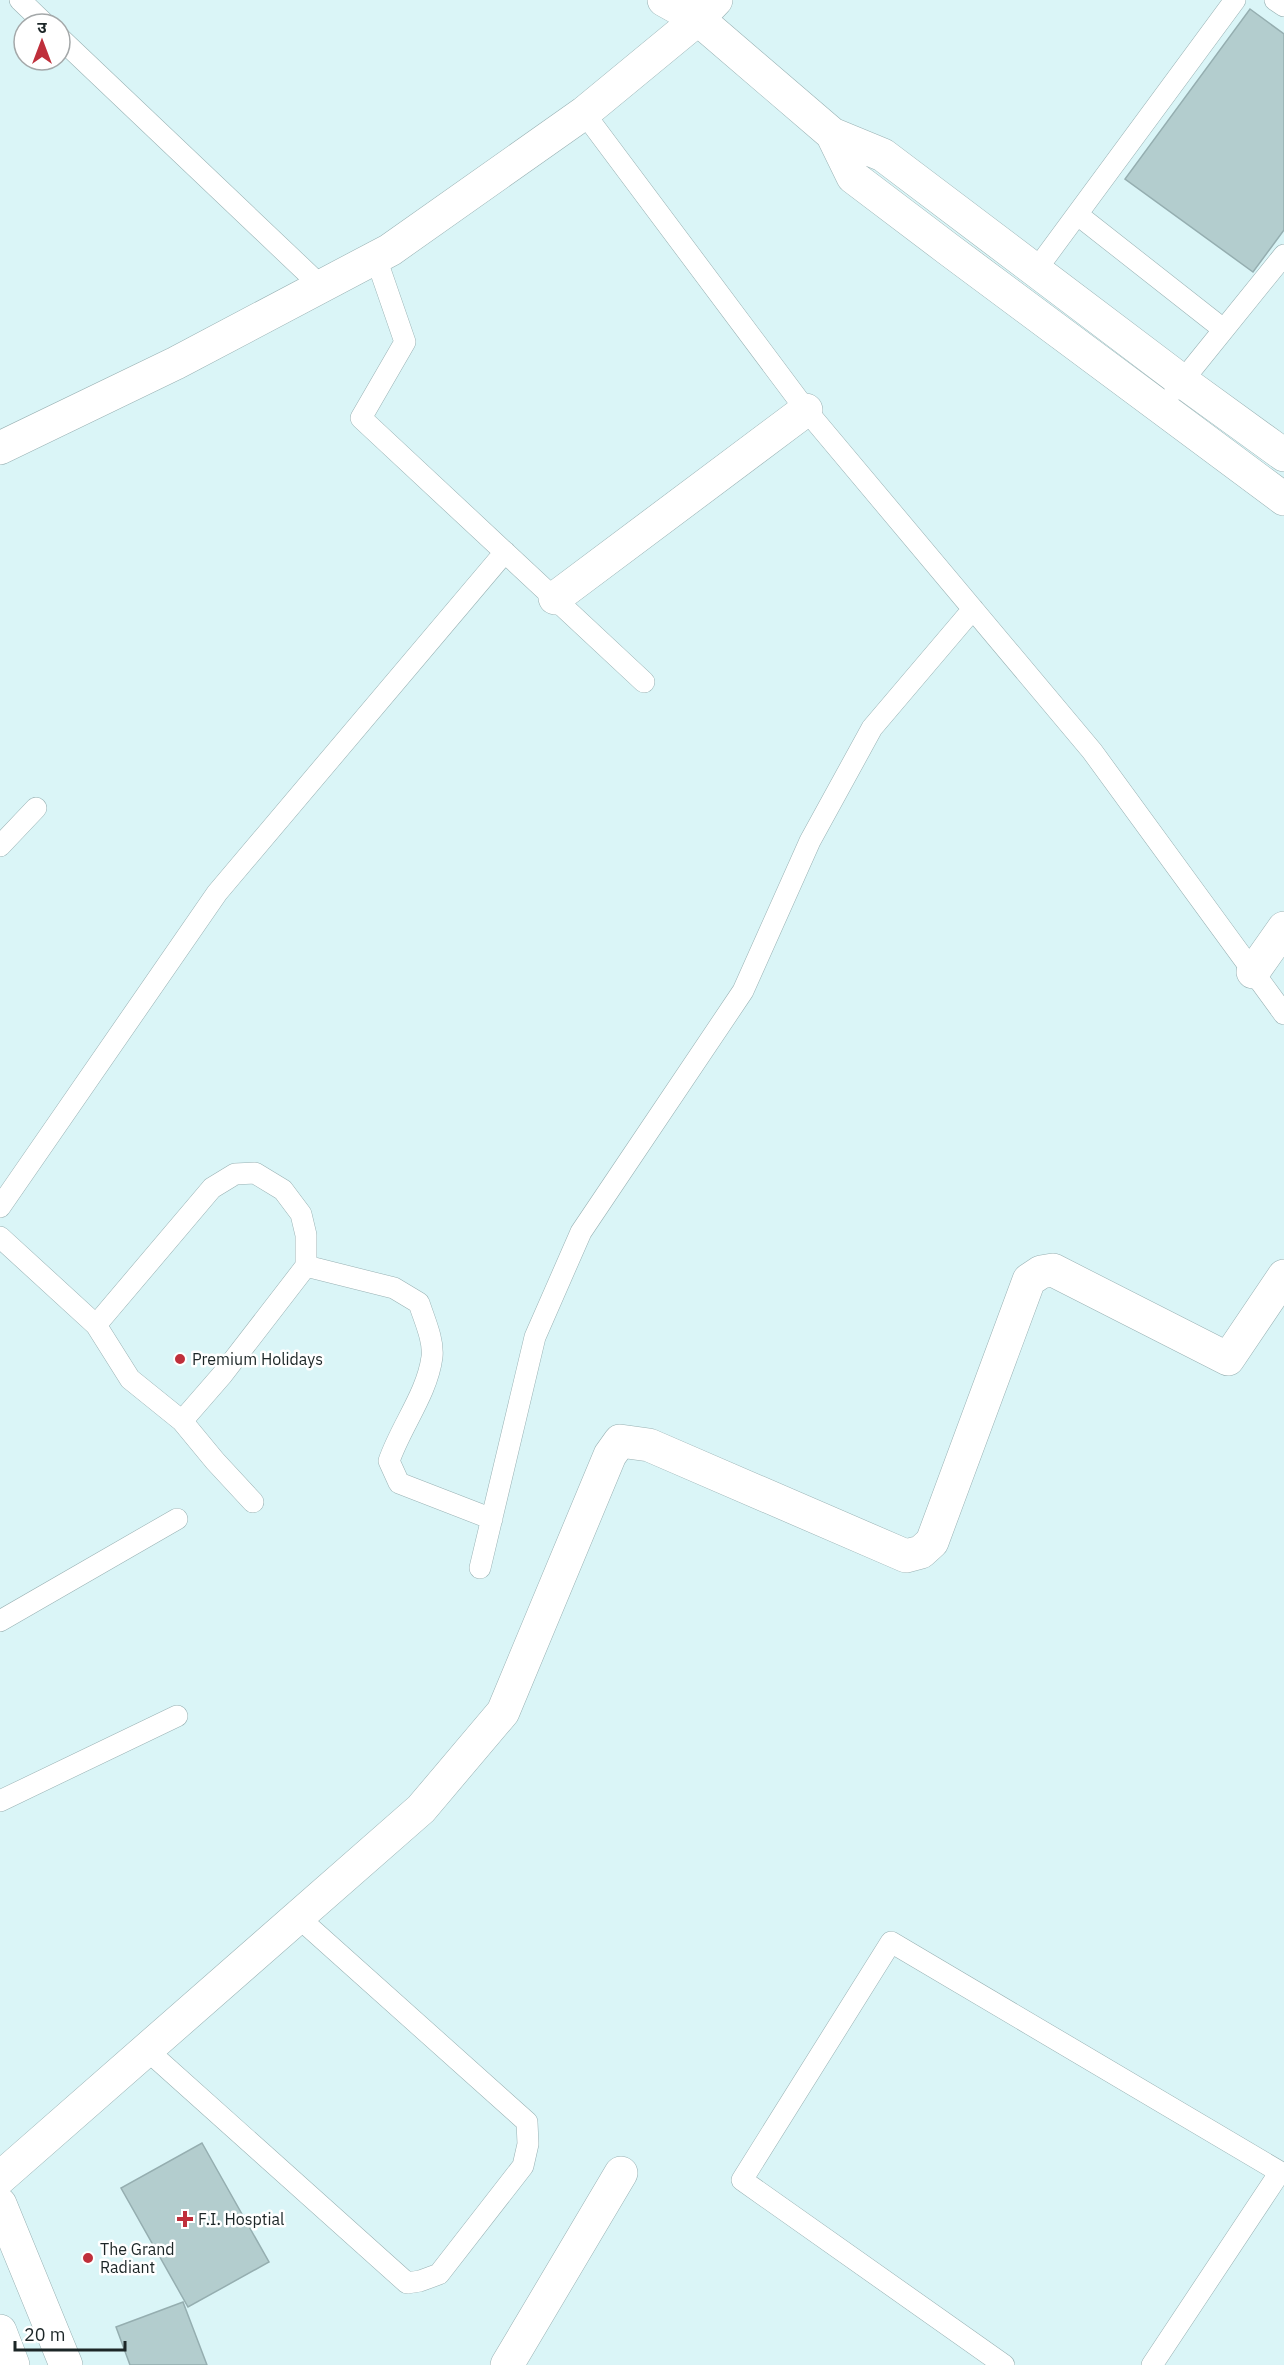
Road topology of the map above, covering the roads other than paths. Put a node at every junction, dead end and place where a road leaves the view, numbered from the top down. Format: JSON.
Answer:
{"nodes":[{"id":1,"x":20,"y":0,"type":"edge"},
{"id":2,"x":664,"y":0,"type":"edge"},
{"id":3,"x":1235,"y":0,"type":"edge"},
{"id":4,"x":1275,"y":0,"type":"edge"},
{"id":5,"x":700,"y":6,"type":"edge"},
{"id":6,"x":1284,"y":6,"type":"edge"},
{"id":7,"x":32,"y":12,"type":"edge"},
{"id":8,"x":72,"y":49,"type":"edge"},
{"id":9,"x":584,"y":113,"type":"junction"},
{"id":10,"x":832,"y":134,"type":"junction"},
{"id":11,"x":1078,"y":215,"type":"junction"},
{"id":12,"x":1284,"y":255,"type":"edge"},
{"id":13,"x":376,"y":258,"type":"junction"},
{"id":14,"x":1036,"y":270,"type":"junction"},
{"id":15,"x":322,"y":286,"type":"junction"},
{"id":16,"x":1223,"y":329,"type":"junction"},
{"id":17,"x":1182,"y":381,"type":"junction"},
{"id":18,"x":1161,"y":407,"type":"junction"},
{"id":19,"x":806,"y":410,"type":"junction"},
{"id":20,"x":0,"y":448,"type":"edge"},
{"id":21,"x":1284,"y":455,"type":"edge"},
{"id":22,"x":1284,"y":499,"type":"edge"},
{"id":23,"x":505,"y":552,"type":"junction"},
{"id":24,"x":555,"y":598,"type":"junction"},
{"id":25,"x":973,"y":609,"type":"junction"},
{"id":26,"x":644,"y":682,"type":"dead end"},
{"id":27,"x":36,"y":808,"type":"dead end"},
{"id":28,"x":0,"y":846,"type":"edge"},
{"id":29,"x":1284,"y":928,"type":"edge"},
{"id":30,"x":1253,"y":972,"type":"junction"},
{"id":31,"x":1284,"y":1014,"type":"edge"},
{"id":32,"x":0,"y":1207,"type":"edge"},
{"id":33,"x":0,"y":1237,"type":"edge"},
{"id":34,"x":306,"y":1266,"type":"junction"},
{"id":35,"x":1284,"y":1276,"type":"edge"},
{"id":36,"x":96,"y":1325,"type":"junction"},
{"id":37,"x":182,"y":1421,"type":"junction"},
{"id":38,"x":253,"y":1502,"type":"dead end"},
{"id":39,"x":177,"y":1519,"type":"dead end"},
{"id":40,"x":492,"y":1519,"type":"junction"},
{"id":41,"x":480,"y":1568,"type":"dead end"},
{"id":42,"x":0,"y":1621,"type":"edge"},
{"id":43,"x":177,"y":1716,"type":"dead end"},
{"id":44,"x":0,"y":1801,"type":"edge"},
{"id":45,"x":298,"y":1917,"type":"junction"},
{"id":46,"x":147,"y":2050,"type":"junction"},
{"id":47,"x":621,"y":2174,"type":"dead end"},
{"id":48,"x":0,"y":2178,"type":"edge"},
{"id":49,"x":0,"y":2204,"type":"edge"},
{"id":50,"x":0,"y":2331,"type":"edge"},
{"id":51,"x":13,"y":2365,"type":"edge"},
{"id":52,"x":66,"y":2365,"type":"edge"},
{"id":53,"x":507,"y":2365,"type":"edge"},
{"id":54,"x":1004,"y":2365,"type":"edge"},
{"id":55,"x":1152,"y":2365,"type":"edge"}],
"edges":[{"from":1,"to":7,"type":"lane"},
{"from":2,"to":5,"type":"street"},
{"from":3,"to":11,"type":"lane"},
{"from":4,"to":6,"type":"lane"},
{"from":5,"to":9,"type":"street"},
{"from":5,"to":10,"type":"street"},
{"from":8,"to":15,"type":"lane"},
{"from":9,"to":13,"type":"street"},
{"from":9,"to":19,"type":"lane"},
{"from":10,"to":14,"type":"street"},
{"from":10,"to":18,"type":"street"},
{"from":11,"to":14,"type":"lane"},
{"from":11,"to":16,"type":"lane"},
{"from":12,"to":16,"type":"lane"},
{"from":13,"to":15,"type":"street"},
{"from":13,"to":23,"type":"lane"},
{"from":14,"to":17,"type":"street"},
{"from":15,"to":20,"type":"street"},
{"from":16,"to":17,"type":"lane"},
{"from":17,"to":18,"type":"lane"},
{"from":17,"to":21,"type":"street"},
{"from":18,"to":22,"type":"street"},
{"from":19,"to":24,"type":"street"},
{"from":19,"to":25,"type":"lane"},
{"from":23,"to":24,"type":"lane"},
{"from":23,"to":32,"type":"lane"},
{"from":24,"to":26,"type":"lane"},
{"from":25,"to":30,"type":"lane"},
{"from":25,"to":40,"type":"lane"},
{"from":27,"to":28,"type":"lane"},
{"from":29,"to":30,"type":"street"},
{"from":30,"to":31,"type":"lane"},
{"from":33,"to":36,"type":"lane"},
{"from":34,"to":36,"type":"lane"},
{"from":34,"to":37,"type":"lane"},
{"from":34,"to":40,"type":"lane"},
{"from":35,"to":45,"type":"street"},
{"from":36,"to":37,"type":"lane"},
{"from":37,"to":38,"type":"lane"},
{"from":39,"to":42,"type":"lane"},
{"from":40,"to":41,"type":"lane"},
{"from":43,"to":44,"type":"lane"},
{"from":45,"to":46,"type":"street"},
{"from":45,"to":46,"type":"lane"},
{"from":46,"to":48,"type":"street"},
{"from":47,"to":53,"type":"street"},
{"from":49,"to":52,"type":"street"},
{"from":50,"to":51,"type":"street"},
{"from":54,"to":55,"type":"lane"}]}
